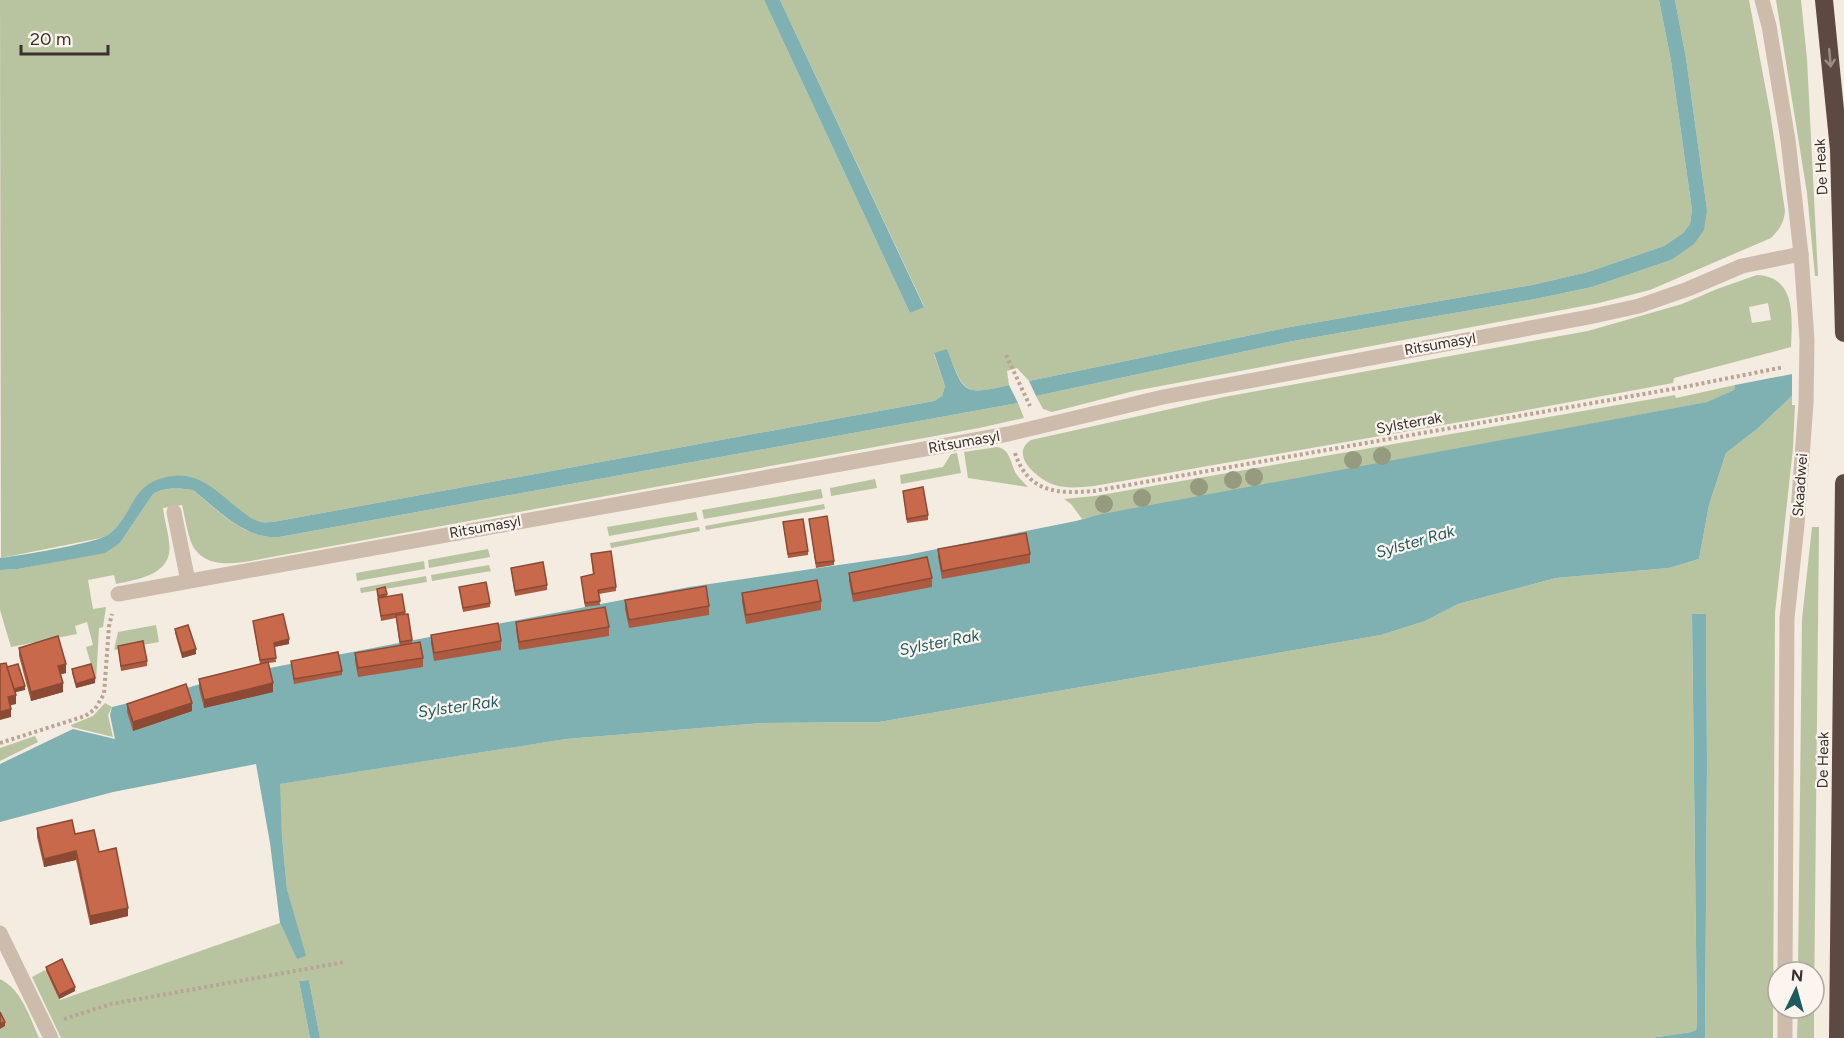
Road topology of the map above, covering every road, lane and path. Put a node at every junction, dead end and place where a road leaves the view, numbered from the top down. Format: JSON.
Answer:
{"nodes":[{"id":1,"x":1762,"y":0,"type":"edge"},
{"id":2,"x":1824,"y":0,"type":"edge"},
{"id":3,"x":1801,"y":254,"type":"junction"},
{"id":4,"x":1844,"y":332,"type":"edge"},
{"id":5,"x":1006,"y":355,"type":"dead end"},
{"id":6,"x":1788,"y":366,"type":"dead end"},
{"id":7,"x":1039,"y":425,"type":"junction"},
{"id":8,"x":1008,"y":434,"type":"junction"},
{"id":9,"x":1844,"y":483,"type":"edge"},
{"id":10,"x":174,"y":512,"type":"dead end"},
{"id":11,"x":188,"y":581,"type":"junction"},
{"id":12,"x":118,"y":594,"type":"dead end"},
{"id":13,"x":108,"y":630,"type":"dead end"},
{"id":14,"x":0,"y":743,"type":"edge"},
{"id":15,"x":0,"y":933,"type":"edge"},
{"id":16,"x":6,"y":959,"type":"edge"},
{"id":17,"x":1785,"y":960,"type":"edge"},
{"id":18,"x":345,"y":962,"type":"dead end"},
{"id":19,"x":1785,"y":1020,"type":"edge"},
{"id":20,"x":48,"y":1033,"type":"edge"},
{"id":21,"x":1785,"y":1038,"type":"edge"},
{"id":22,"x":1838,"y":1038,"type":"edge"}],
"edges":[{"from":1,"to":3,"type":"street","name":"Skaadwei"},
{"from":2,"to":4,"type":"highway","name":"De Heak","one_way":true},
{"from":3,"to":7,"type":"street","name":"Ritsumasyl"},
{"from":3,"to":17,"type":"street","name":"Skaadwei"},
{"from":5,"to":7,"type":"path"},
{"from":6,"to":8,"type":"path","name":"Sylsterrak"},
{"from":7,"to":8,"type":"street","name":"Ritsumasyl"},
{"from":8,"to":11,"type":"street","name":"Ritsumasyl"},
{"from":9,"to":22,"type":"highway","name":"De Heak"},
{"from":10,"to":11,"type":"street"},
{"from":11,"to":12,"type":"street","name":"Ritsumasyl"},
{"from":13,"to":14,"type":"path"},
{"from":15,"to":16,"type":"street"},
{"from":16,"to":20,"type":"street"},
{"from":18,"to":20,"type":"path"},
{"from":19,"to":21,"type":"street"}]}
